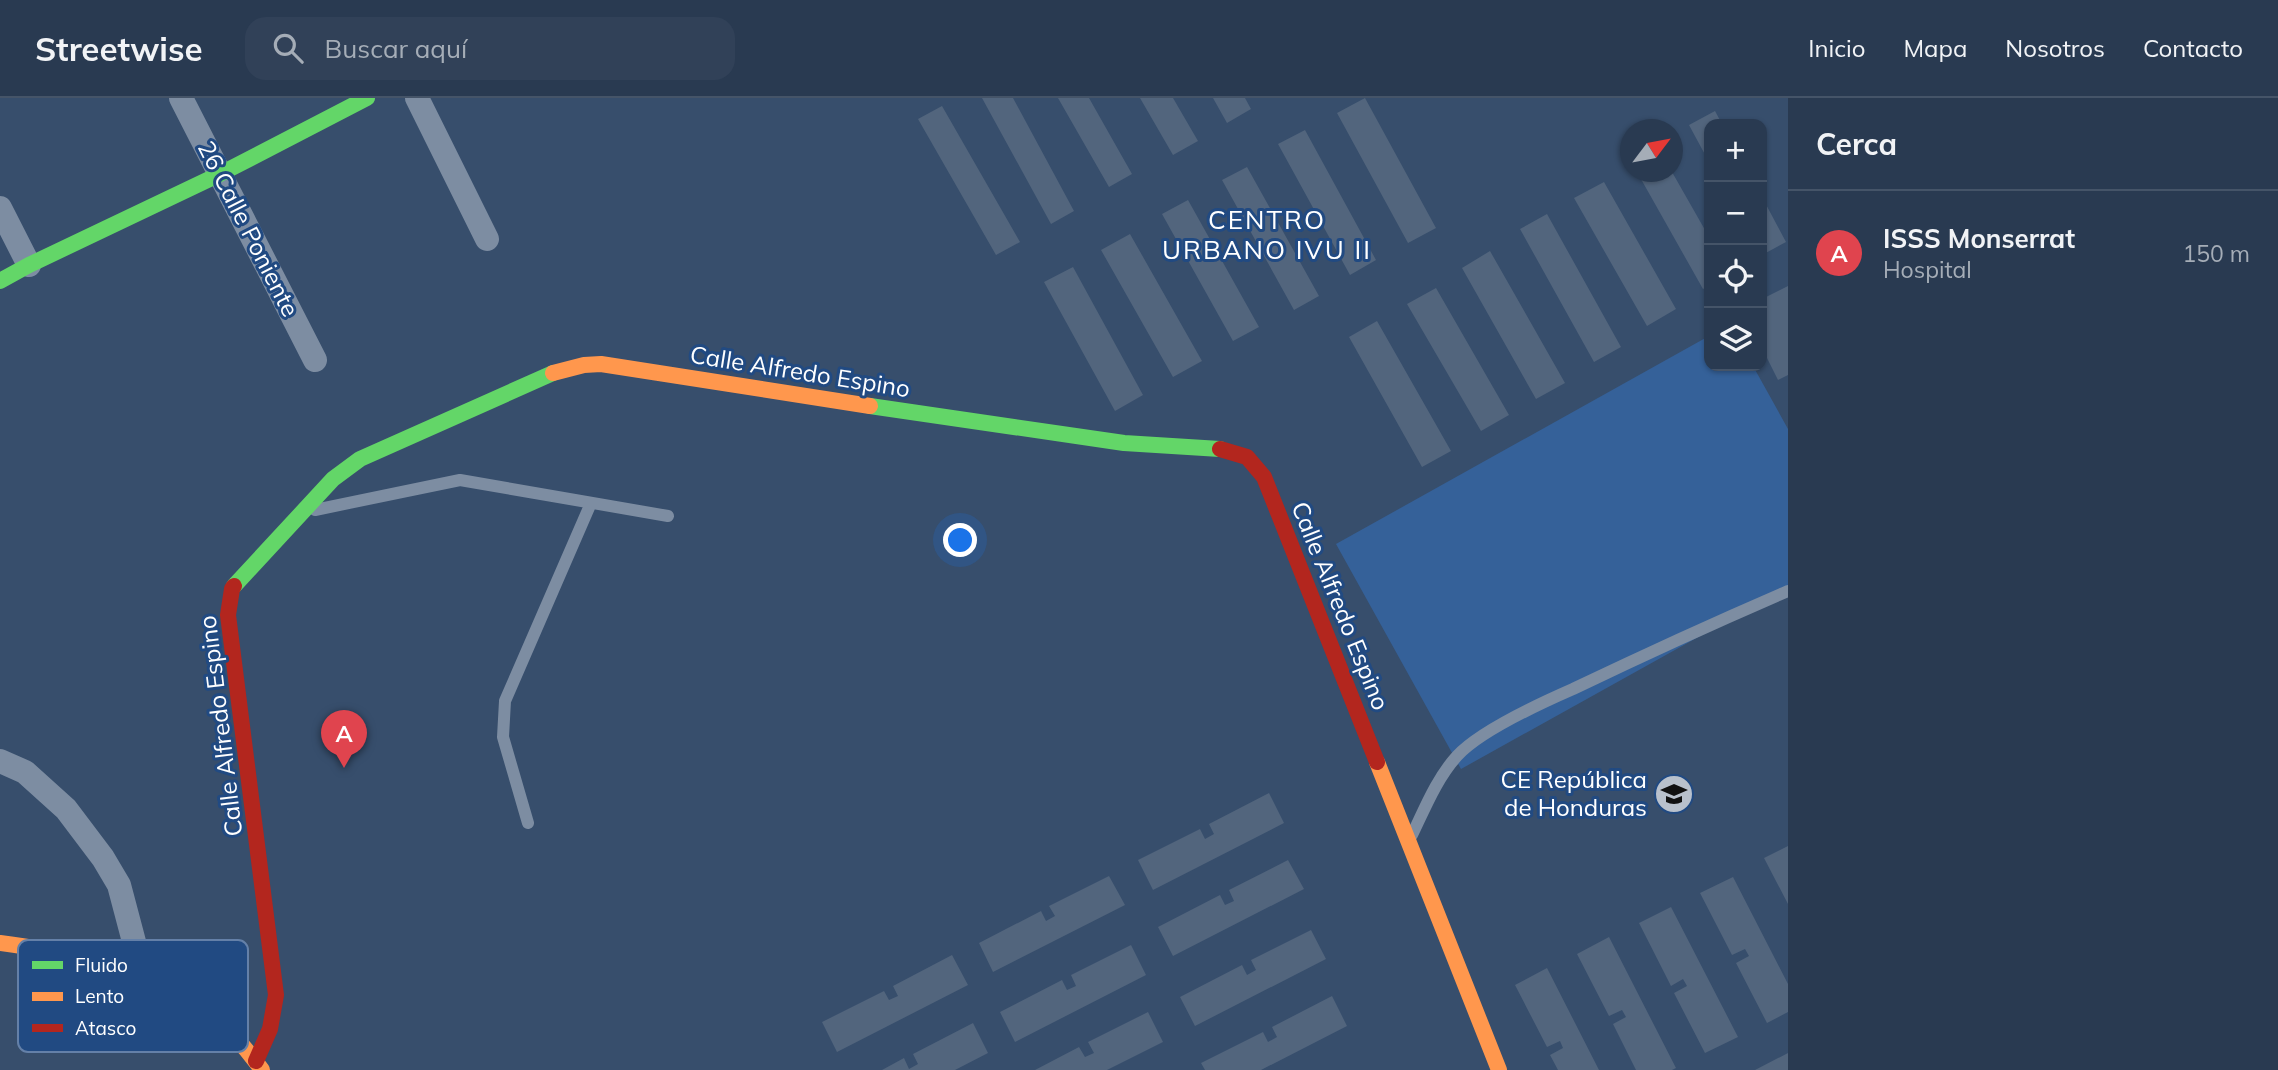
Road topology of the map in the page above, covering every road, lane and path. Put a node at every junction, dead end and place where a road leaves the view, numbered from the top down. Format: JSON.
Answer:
{"nodes":[{"id":1,"x":181,"y":98,"type":"edge"},
{"id":2,"x":367,"y":98,"type":"edge"},
{"id":3,"x":417,"y":98,"type":"edge"},
{"id":4,"x":220,"y":174,"type":"junction"},
{"id":5,"x":0,"y":208,"type":"edge"},
{"id":6,"x":487,"y":239,"type":"dead end"},
{"id":7,"x":29,"y":265,"type":"junction"},
{"id":8,"x":0,"y":281,"type":"edge"},
{"id":9,"x":315,"y":360,"type":"dead end"},
{"id":10,"x":591,"y":503,"type":"junction"},
{"id":11,"x":300,"y":513,"type":"junction"},
{"id":12,"x":668,"y":516,"type":"dead end"},
{"id":13,"x":1788,"y":591,"type":"edge"},
{"id":14,"x":0,"y":761,"type":"edge"},
{"id":15,"x":528,"y":823,"type":"dead end"},
{"id":16,"x":1409,"y":842,"type":"junction"},
{"id":17,"x":133,"y":940,"type":"edge"},
{"id":18,"x":0,"y":943,"type":"edge"},
{"id":19,"x":18,"y":946,"type":"edge"},
{"id":20,"x":248,"y":1051,"type":"edge"},
{"id":21,"x":259,"y":1065,"type":"edge"},
{"id":22,"x":1499,"y":1070,"type":"edge"}],
"edges":[{"from":1,"to":4,"type":"street","name":"26 Calle Poniente"},
{"from":2,"to":4,"type":"street"},
{"from":3,"to":6,"type":"street"},
{"from":4,"to":7,"type":"street"},
{"from":4,"to":9,"type":"street","name":"26 Calle Poniente"},
{"from":5,"to":7,"type":"street"},
{"from":7,"to":8,"type":"street"},
{"from":10,"to":11,"type":"lane"},
{"from":10,"to":12,"type":"lane"},
{"from":10,"to":15,"type":"lane"},
{"from":11,"to":16,"type":"street","name":"Calle Alfredo Espino"},
{"from":11,"to":21,"type":"street","name":"Calle Alfredo Espino"},
{"from":13,"to":16,"type":"lane"},
{"from":14,"to":17,"type":"street"},
{"from":16,"to":22,"type":"street","name":"Calle Alfredo Espino"},
{"from":18,"to":19,"type":"street"},
{"from":20,"to":21,"type":"street"}]}
